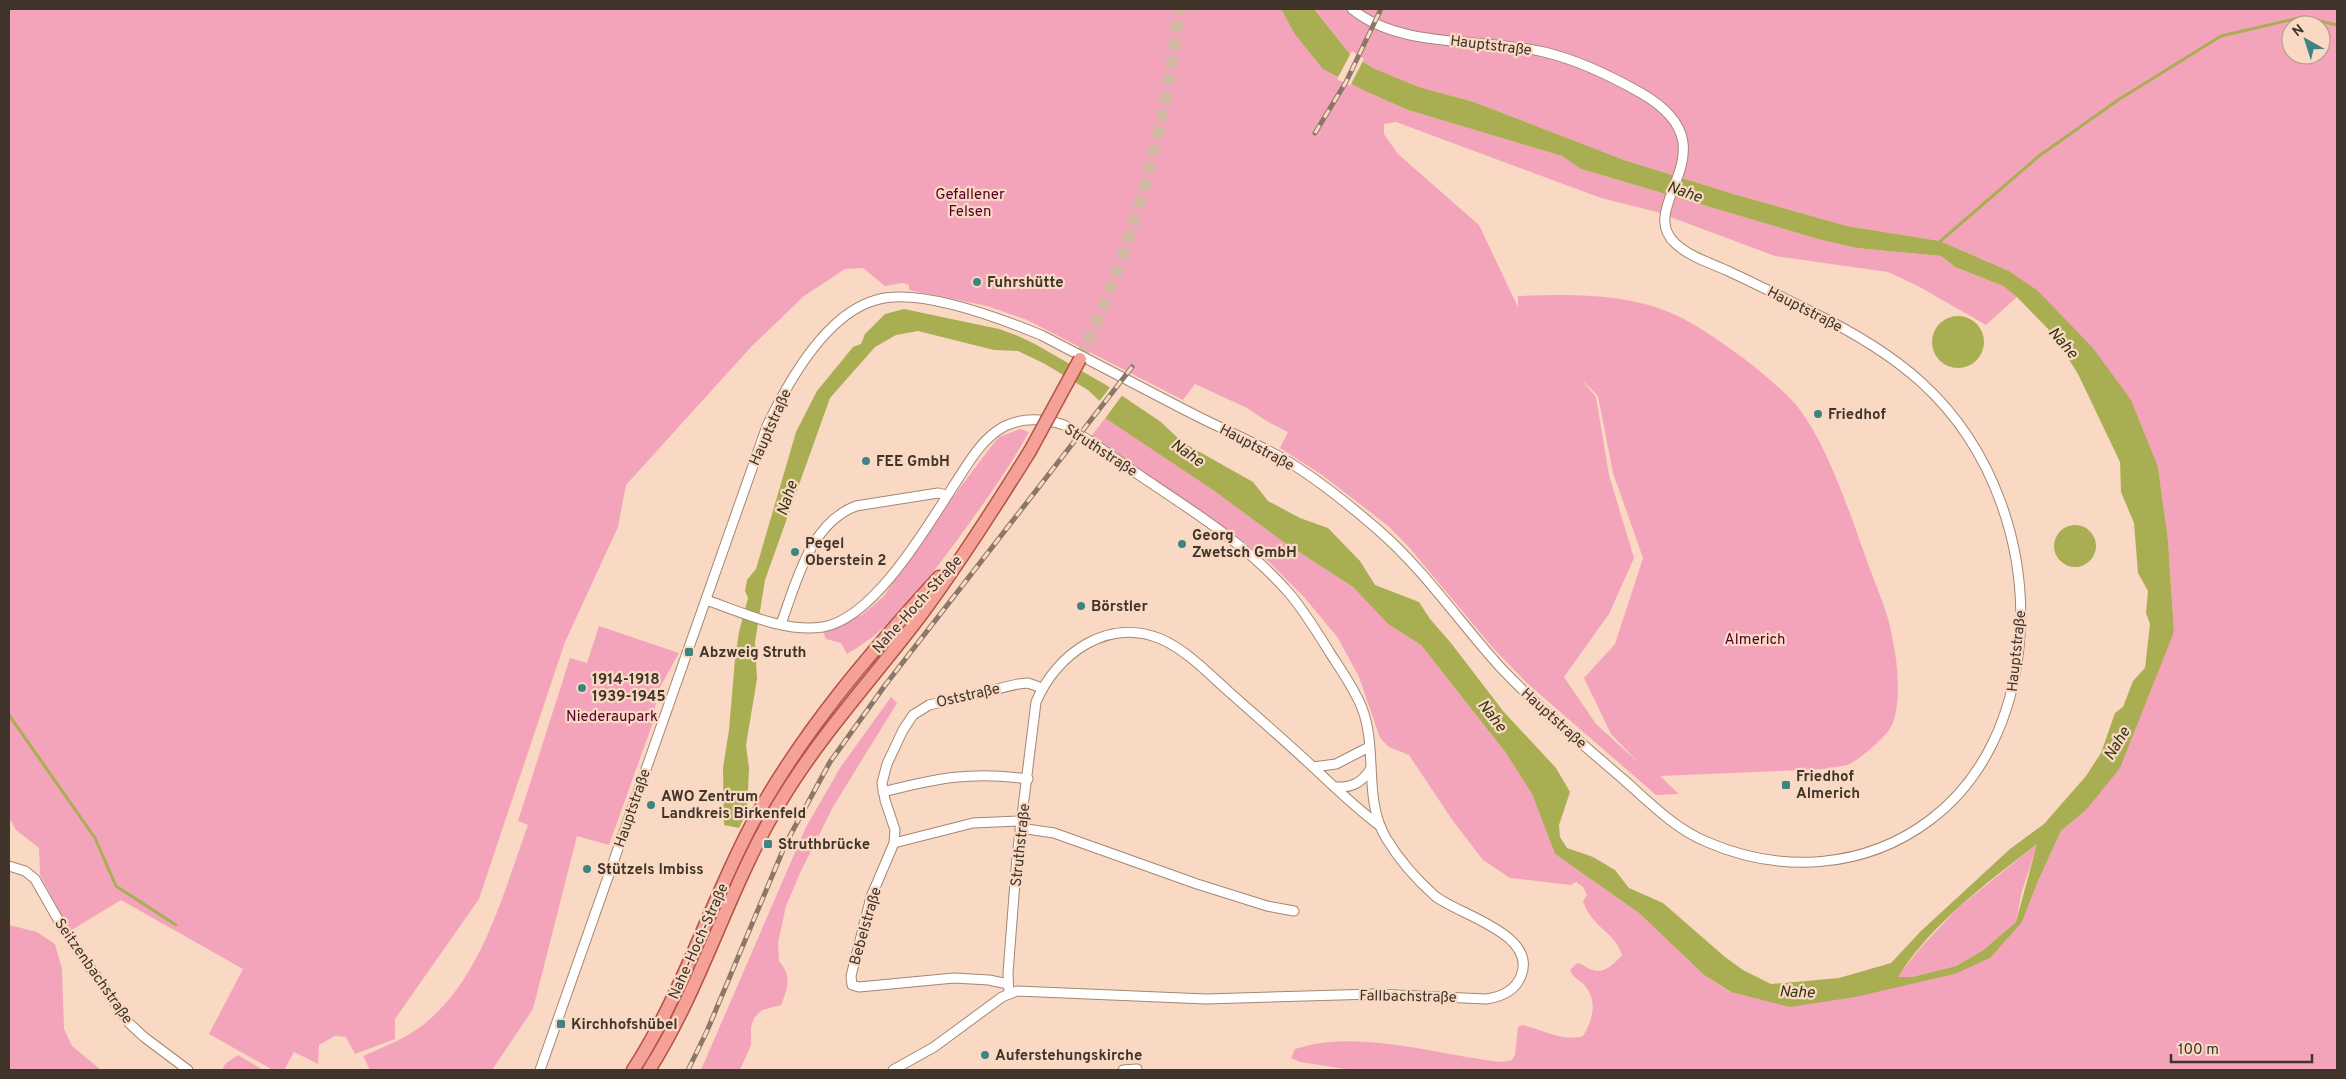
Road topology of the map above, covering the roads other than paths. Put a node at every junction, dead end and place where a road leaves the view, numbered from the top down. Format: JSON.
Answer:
{"nodes":[{"id":1,"x":1352,"y":9,"type":"edge"},
{"id":2,"x":1080,"y":359,"type":"tunnel mouth"},
{"id":3,"x":947,"y":495,"type":"junction"},
{"id":4,"x":970,"y":544,"type":"junction"},
{"id":5,"x":706,"y":600,"type":"junction"},
{"id":6,"x":777,"y":623,"type":"junction"},
{"id":7,"x":1042,"y":688,"type":"junction"},
{"id":8,"x":1369,"y":747,"type":"junction"},
{"id":9,"x":1313,"y":767,"type":"junction"},
{"id":10,"x":1371,"y":768,"type":"junction"},
{"id":11,"x":1028,"y":779,"type":"junction"},
{"id":12,"x":1335,"y":787,"type":"junction"},
{"id":13,"x":883,"y":792,"type":"junction"},
{"id":14,"x":1020,"y":825,"type":"junction"},
{"id":15,"x":1380,"y":826,"type":"junction"},
{"id":16,"x":894,"y":843,"type":"junction"},
{"id":17,"x":9,"y":866,"type":"edge"},
{"id":18,"x":1294,"y":911,"type":"dead end"},
{"id":19,"x":1009,"y":989,"type":"junction"},
{"id":20,"x":1137,"y":1069,"type":"edge"},
{"id":21,"x":188,"y":1070,"type":"edge"},
{"id":22,"x":540,"y":1070,"type":"edge"},
{"id":23,"x":633,"y":1070,"type":"edge"},
{"id":24,"x":649,"y":1070,"type":"edge"},
{"id":25,"x":893,"y":1070,"type":"edge"},
{"id":26,"x":1123,"y":1070,"type":"edge"}],
"edges":[{"from":1,"to":5,"type":"street","name":"Hauptstraße"},
{"from":2,"to":4,"type":"main road","bridge":true},
{"from":3,"to":6,"type":"street","name":"Struthstraße"},
{"from":3,"to":6,"type":"street"},
{"from":3,"to":8,"type":"street","name":"Struthstraße"},
{"from":4,"to":23,"type":"main road","name":"Nahe-Hoch-Straße"},
{"from":4,"to":24,"type":"main road","name":"Nahe-Hoch-Straße"},
{"from":5,"to":6,"type":"street","name":"Struthstraße"},
{"from":5,"to":22,"type":"street","name":"Hauptstraße"},
{"from":7,"to":9,"type":"street","name":"Struthstraße"},
{"from":7,"to":11,"type":"street","name":"Struthstraße"},
{"from":7,"to":13,"type":"street","name":"Oststraße"},
{"from":8,"to":9,"type":"street"},
{"from":8,"to":10,"type":"street","name":"Struthstraße"},
{"from":9,"to":12,"type":"street","name":"Struthstraße"},
{"from":10,"to":12,"type":"street"},
{"from":10,"to":15,"type":"street","name":"Fallbachstraße"},
{"from":11,"to":13,"type":"street"},
{"from":11,"to":14,"type":"street","name":"Struthstraße"},
{"from":12,"to":15,"type":"street","name":"Struthstraße"},
{"from":13,"to":16,"type":"street","name":"Oststraße"},
{"from":14,"to":16,"type":"street"},
{"from":14,"to":18,"type":"street"},
{"from":14,"to":19,"type":"street","name":"Struthstraße"},
{"from":15,"to":19,"type":"street","name":"Fallbachstraße"},
{"from":16,"to":19,"type":"street","name":"Bebelstraße"},
{"from":17,"to":21,"type":"street","name":"Seitzenbachstraße"},
{"from":19,"to":25,"type":"street"},
{"from":20,"to":26,"type":"street"}]}
